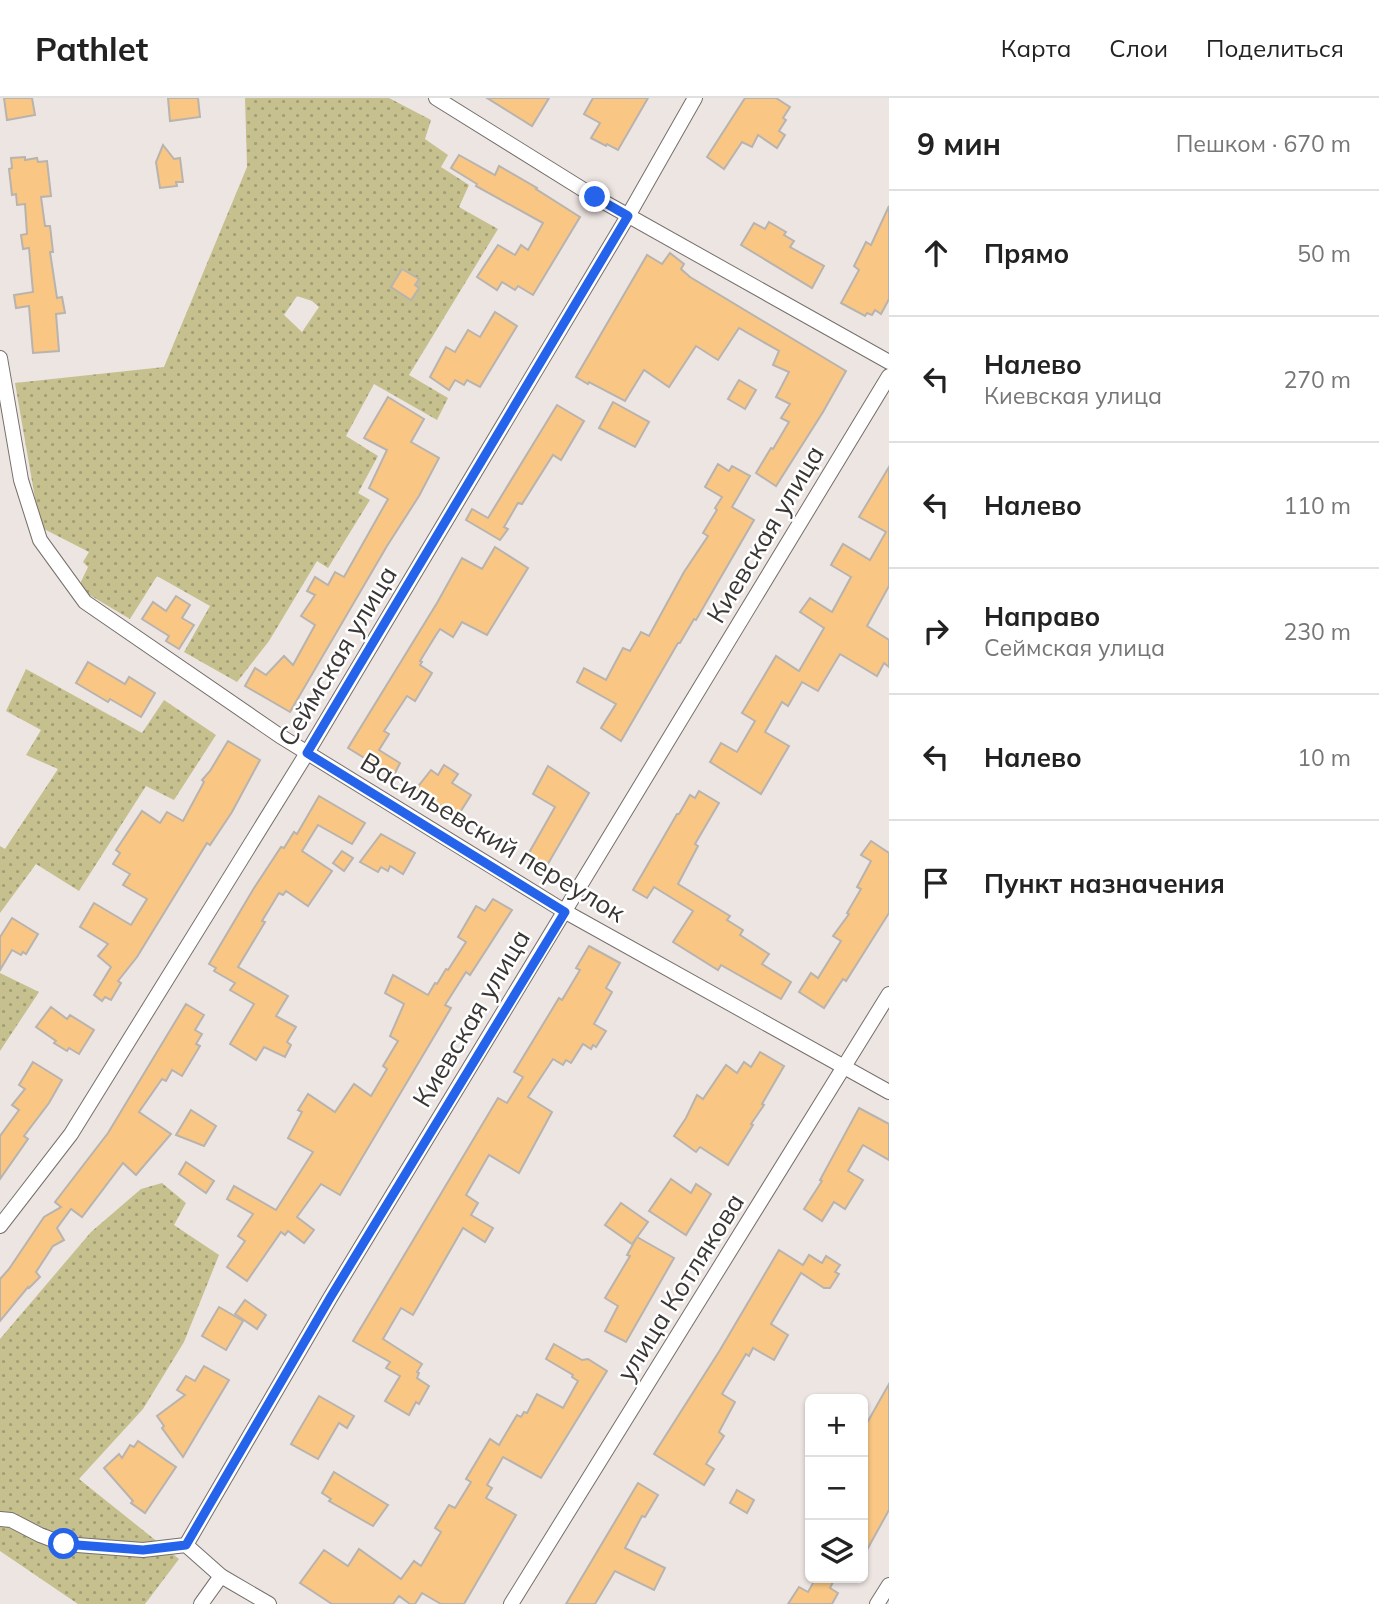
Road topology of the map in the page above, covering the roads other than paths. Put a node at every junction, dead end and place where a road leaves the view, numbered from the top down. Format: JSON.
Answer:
{"nodes":[{"id":1,"x":436,"y":98,"type":"edge"},
{"id":2,"x":695,"y":98,"type":"edge"},
{"id":3,"x":628,"y":216,"type":"junction"},
{"id":4,"x":0,"y":358,"type":"edge"},
{"id":5,"x":889,"y":362,"type":"edge"},
{"id":6,"x":889,"y":376,"type":"edge"},
{"id":7,"x":307,"y":753,"type":"junction"},
{"id":8,"x":565,"y":912,"type":"junction"},
{"id":9,"x":889,"y":994,"type":"edge"},
{"id":10,"x":845,"y":1068,"type":"junction"},
{"id":11,"x":889,"y":1092,"type":"edge"},
{"id":12,"x":0,"y":1226,"type":"edge"},
{"id":13,"x":0,"y":1519,"type":"edge"},
{"id":14,"x":186,"y":1545,"type":"junction"},
{"id":15,"x":221,"y":1576,"type":"junction"},
{"id":16,"x":889,"y":1585,"type":"edge"},
{"id":17,"x":201,"y":1604,"type":"edge"},
{"id":18,"x":269,"y":1604,"type":"edge"},
{"id":19,"x":511,"y":1604,"type":"edge"},
{"id":20,"x":877,"y":1604,"type":"edge"}],
"edges":[{"from":1,"to":3,"type":"street"},
{"from":2,"to":3,"type":"street","name":"Сеймская улица"},
{"from":3,"to":5,"type":"street"},
{"from":3,"to":7,"type":"street","name":"Сеймская улица"},
{"from":4,"to":7,"type":"street","name":"Васильевский переулок"},
{"from":6,"to":8,"type":"street","name":"Киевская улица"},
{"from":7,"to":8,"type":"street","name":"Васильевский переулок"},
{"from":7,"to":12,"type":"street","name":"Сеймская улица"},
{"from":8,"to":10,"type":"street","name":"Васильевский переулок"},
{"from":8,"to":14,"type":"street","name":"Киевская улица"},
{"from":9,"to":10,"type":"street","name":"улица Котлякова"},
{"from":10,"to":11,"type":"street","name":"Васильевский переулок"},
{"from":10,"to":19,"type":"street","name":"улица Котлякова"},
{"from":13,"to":14,"type":"street"},
{"from":14,"to":15,"type":"street"},
{"from":15,"to":17,"type":"street"},
{"from":15,"to":18,"type":"street"},
{"from":16,"to":20,"type":"street"}]}
